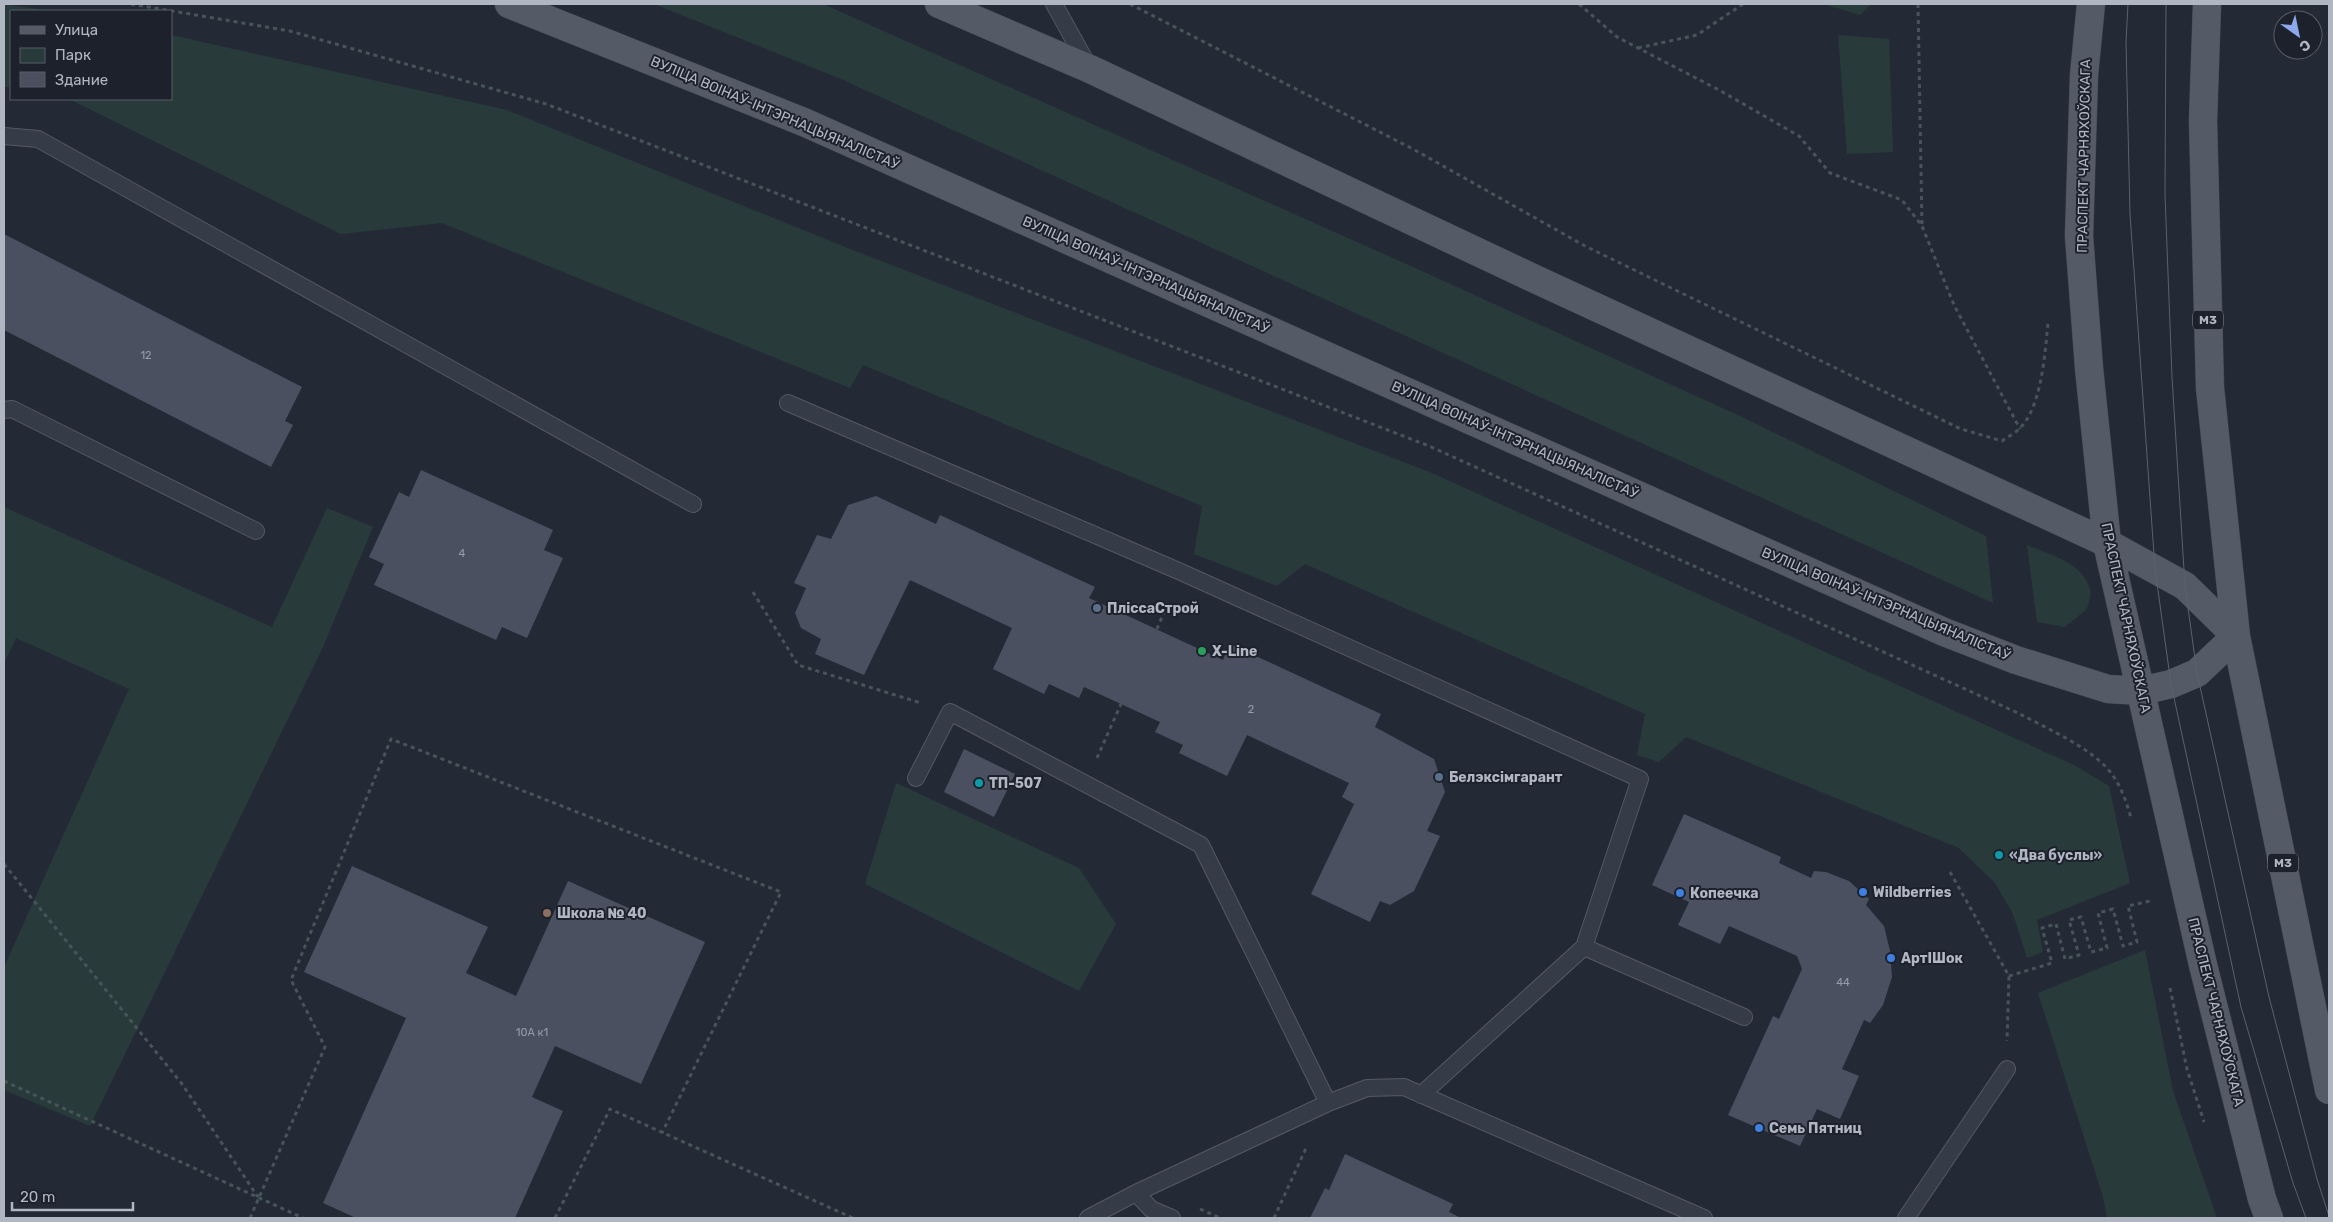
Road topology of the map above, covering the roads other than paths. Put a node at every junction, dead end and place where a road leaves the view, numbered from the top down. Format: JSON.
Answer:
{"nodes":[{"id":1,"x":509,"y":4,"type":"edge"},
{"id":2,"x":938,"y":4,"type":"edge"},
{"id":3,"x":1054,"y":4,"type":"edge"},
{"id":4,"x":2091,"y":4,"type":"edge"},
{"id":5,"x":2207,"y":4,"type":"edge"},
{"id":6,"x":1090,"y":69,"type":"junction"},
{"id":7,"x":4,"y":136,"type":"edge"},
{"id":8,"x":788,"y":403,"type":"dead end"},
{"id":9,"x":4,"y":410,"type":"edge"},
{"id":10,"x":693,"y":504,"type":"dead end"},
{"id":11,"x":256,"y":531,"type":"dead end"},
{"id":12,"x":2107,"y":543,"type":"junction"},
{"id":13,"x":2236,"y":636,"type":"junction"},
{"id":14,"x":2142,"y":691,"type":"junction"},
{"id":15,"x":916,"y":778,"type":"dead end"},
{"id":16,"x":1584,"y":947,"type":"junction"},
{"id":17,"x":1744,"y":1017,"type":"dead end"},
{"id":18,"x":2006,"y":1069,"type":"road end"},
{"id":19,"x":2329,"y":1090,"type":"edge"},
{"id":20,"x":1421,"y":1096,"type":"junction"},
{"id":21,"x":1328,"y":1103,"type":"junction"},
{"id":22,"x":1136,"y":1193,"type":"junction"},
{"id":23,"x":1088,"y":1218,"type":"edge"},
{"id":24,"x":1172,"y":1218,"type":"edge"},
{"id":25,"x":1704,"y":1218,"type":"edge"},
{"id":26,"x":1906,"y":1218,"type":"edge"},
{"id":27,"x":2269,"y":1218,"type":"edge"}],
"edges":[{"from":1,"to":14,"type":"main road","name":"ВУЛІЦА ВОІНАЎ-ІНТЭРНАЦЫЯНАЛІСТАЎ"},
{"from":2,"to":6,"type":"main road"},
{"from":3,"to":6,"type":"lane"},
{"from":4,"to":12,"type":"main road","name":"ПРАСПЕКТ ЧАРНЯХОЎСКАГА"},
{"from":5,"to":13,"type":"main road","number":"М3"},
{"from":6,"to":12,"type":"main road"},
{"from":7,"to":10,"type":"lane"},
{"from":8,"to":16,"type":"lane"},
{"from":9,"to":11,"type":"lane"},
{"from":12,"to":13,"type":"main road"},
{"from":12,"to":14,"type":"main road","name":"ПРАСПЕКТ ЧАРНЯХОЎСКАГА"},
{"from":13,"to":14,"type":"main road","name":"ВУЛІЦА ВОІНАЎ-ІНТЭРНАЦЫЯНАЛІСТАЎ"},
{"from":13,"to":19,"type":"main road","number":"М3"},
{"from":14,"to":27,"type":"main road","name":"ПРАСПЕКТ ЧАРНЯХОЎСКАГА"},
{"from":15,"to":21,"type":"lane"},
{"from":16,"to":17,"type":"lane"},
{"from":16,"to":20,"type":"lane"},
{"from":18,"to":26,"type":"lane"},
{"from":20,"to":21,"type":"lane"},
{"from":20,"to":25,"type":"lane"},
{"from":21,"to":22,"type":"lane"},
{"from":22,"to":23,"type":"lane"},
{"from":22,"to":24,"type":"lane"}]}
